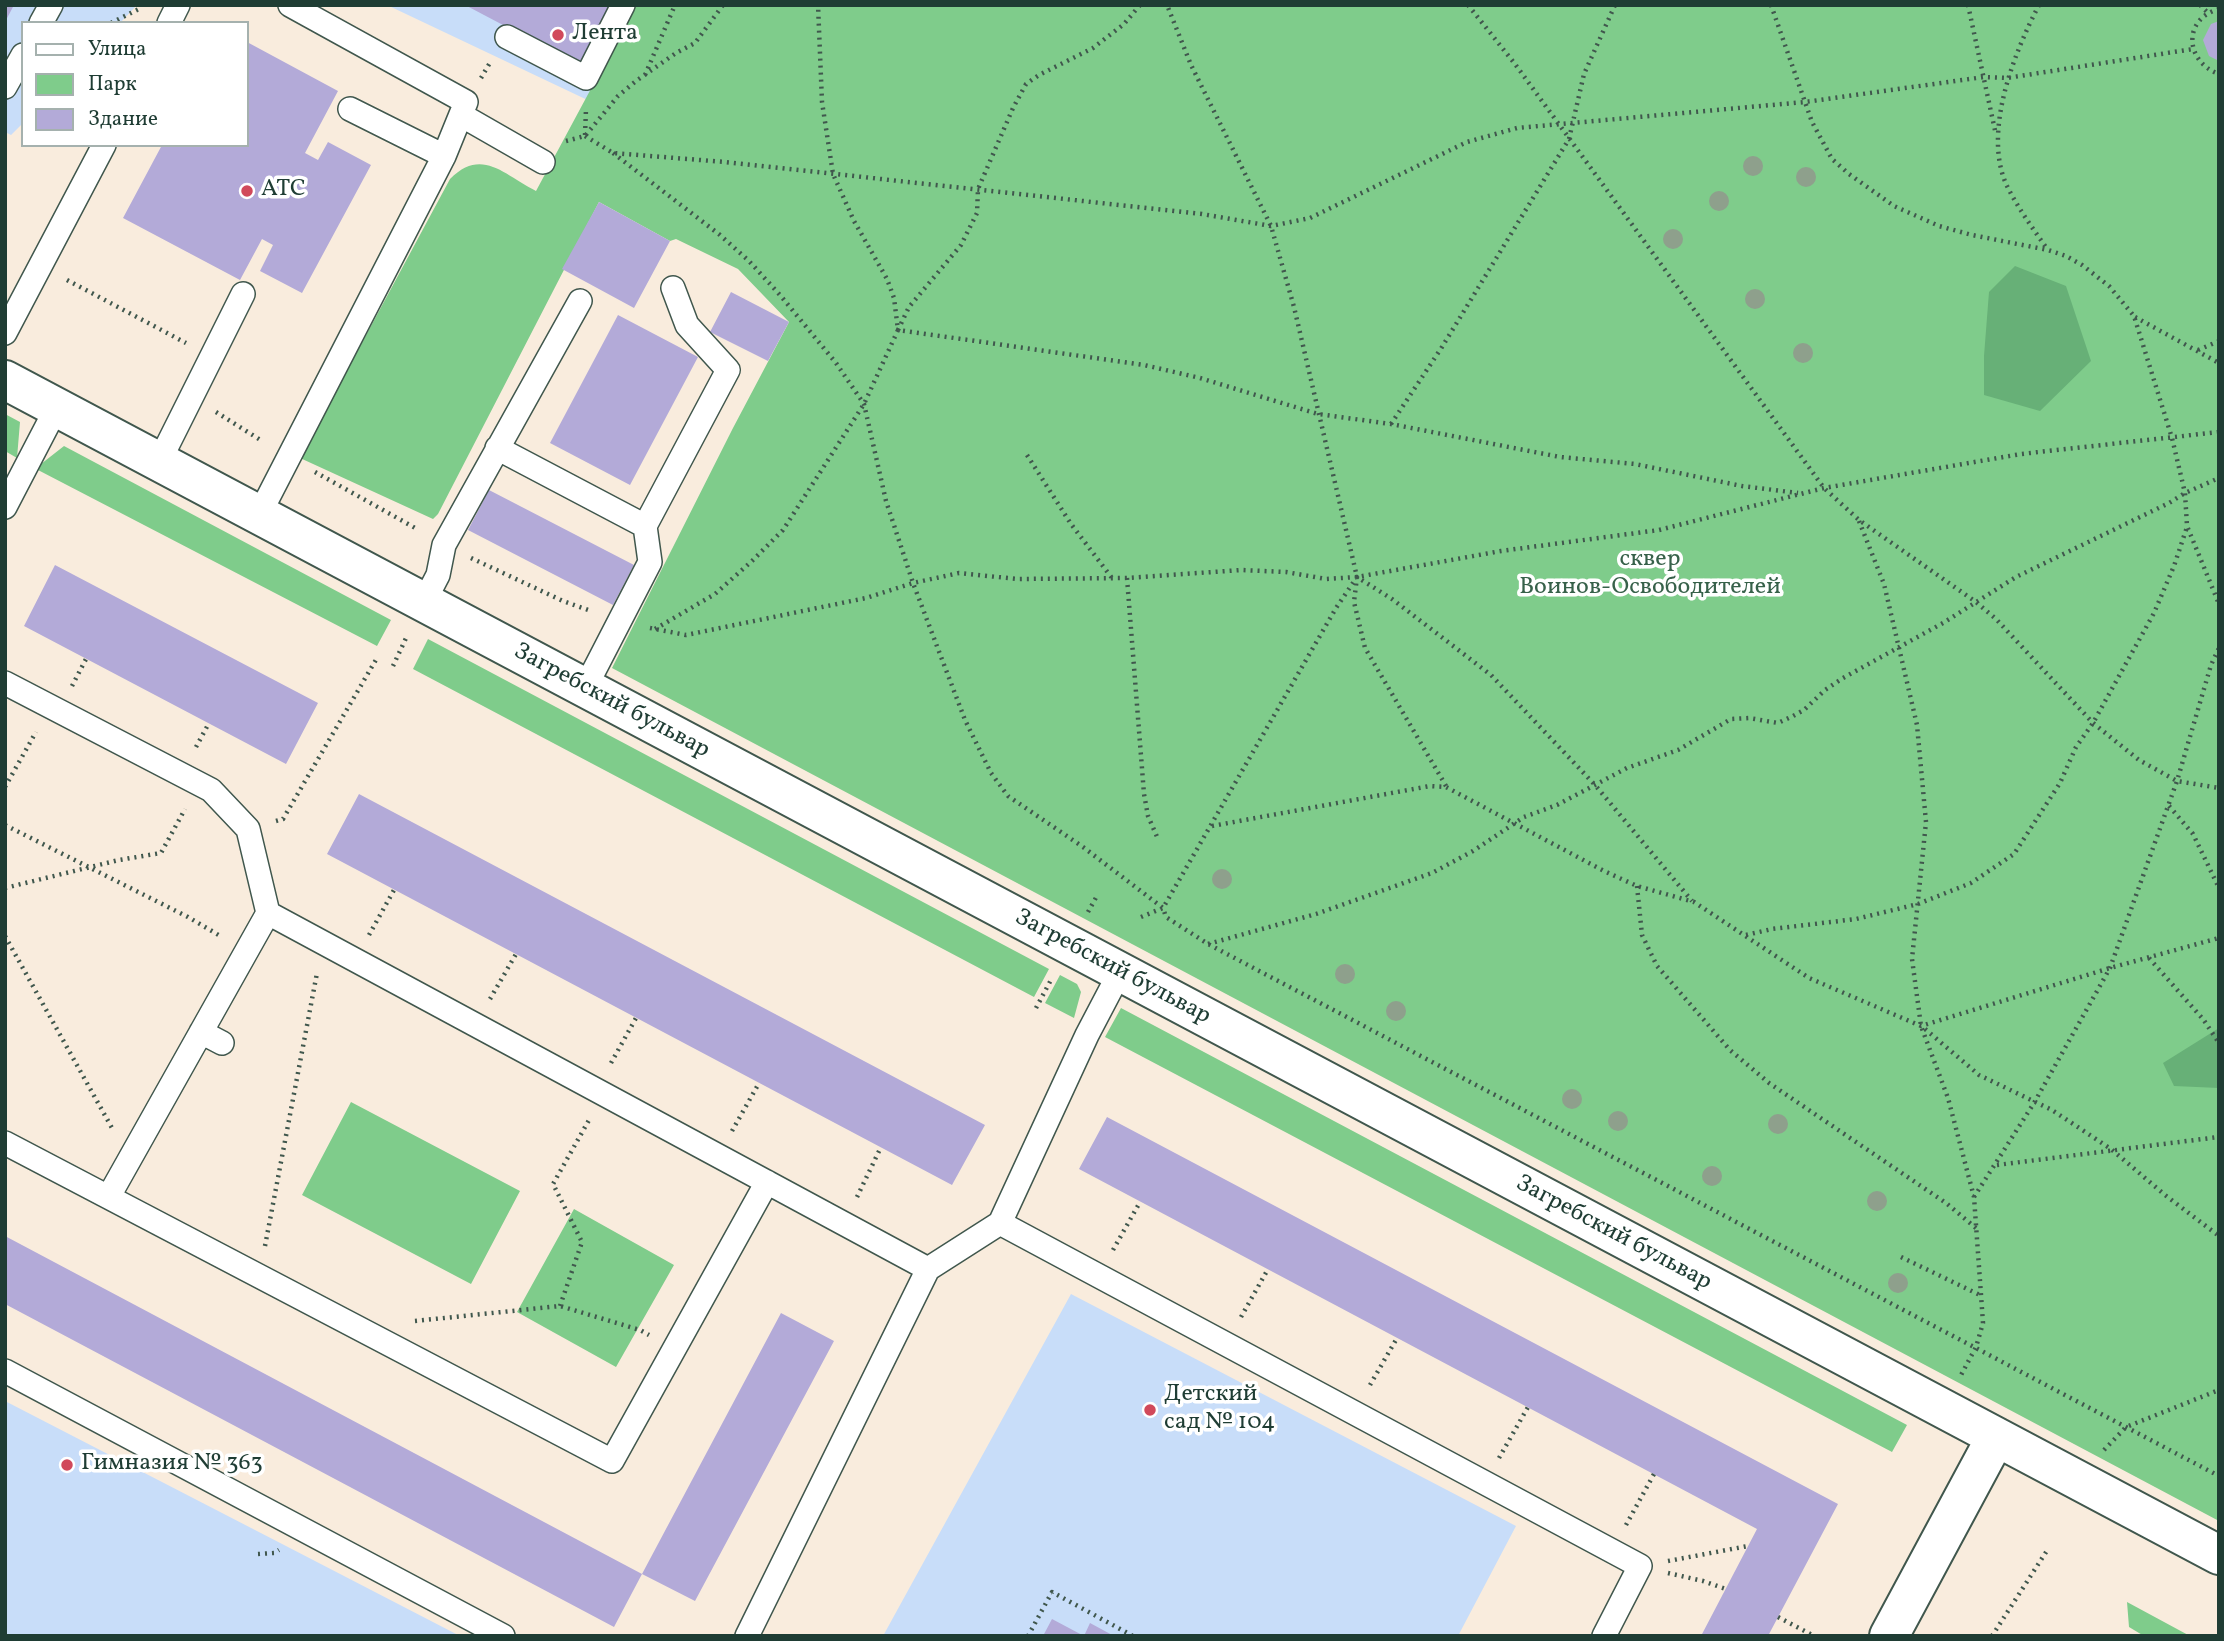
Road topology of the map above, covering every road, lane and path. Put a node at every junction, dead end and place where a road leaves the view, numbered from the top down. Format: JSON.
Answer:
{"nodes":[{"id":1,"x":51,"y":5,"type":"edge"},
{"id":2,"x":146,"y":5,"type":"edge"},
{"id":3,"x":178,"y":5,"type":"edge"},
{"id":4,"x":290,"y":5,"type":"edge"},
{"id":5,"x":623,"y":5,"type":"edge"},
{"id":6,"x":675,"y":5,"type":"edge"},
{"id":7,"x":723,"y":5,"type":"edge"},
{"id":8,"x":818,"y":5,"type":"edge"},
{"id":9,"x":1140,"y":5,"type":"edge"},
{"id":10,"x":1167,"y":5,"type":"edge"},
{"id":11,"x":1468,"y":5,"type":"edge"},
{"id":12,"x":1615,"y":5,"type":"edge"},
{"id":13,"x":1772,"y":5,"type":"edge"},
{"id":14,"x":1968,"y":5,"type":"edge"},
{"id":15,"x":2039,"y":5,"type":"edge"},
{"id":16,"x":2200,"y":5,"type":"edge"},
{"id":17,"x":2219,"y":9,"type":"edge"},
{"id":18,"x":2208,"y":13,"type":"junction"},
{"id":19,"x":42,"y":21,"type":"edge"},
{"id":20,"x":115,"y":21,"type":"edge"},
{"id":21,"x":170,"y":21,"type":"edge"},
{"id":22,"x":507,"y":37,"type":"joint"},
{"id":23,"x":2193,"y":49,"type":"junction"},
{"id":24,"x":21,"y":59,"type":"edge"},
{"id":25,"x":2219,"y":74,"type":"edge"},
{"id":26,"x":645,"y":75,"type":"junction"},
{"id":27,"x":1984,"y":77,"type":"junction"},
{"id":28,"x":2007,"y":78,"type":"junction"},
{"id":29,"x":5,"y":87,"type":"edge"},
{"id":30,"x":1805,"y":102,"type":"junction"},
{"id":31,"x":350,"y":109,"type":"dead end"},
{"id":32,"x":463,"y":109,"type":"junction"},
{"id":33,"x":1574,"y":122,"type":"junction"},
{"id":34,"x":1558,"y":123,"type":"junction"},
{"id":35,"x":1569,"y":139,"type":"junction"},
{"id":36,"x":1997,"y":139,"type":"junction"},
{"id":37,"x":103,"y":147,"type":"edge"},
{"id":38,"x":613,"y":153,"type":"junction"},
{"id":39,"x":444,"y":156,"type":"junction"},
{"id":40,"x":543,"y":162,"type":"dead end"},
{"id":41,"x":833,"y":174,"type":"junction"},
{"id":42,"x":978,"y":189,"type":"junction"},
{"id":43,"x":1271,"y":226,"type":"junction"},
{"id":44,"x":2048,"y":250,"type":"junction"},
{"id":45,"x":40,"y":266,"type":"junction"},
{"id":46,"x":673,"y":288,"type":"dead end"},
{"id":47,"x":243,"y":294,"type":"dead end"},
{"id":48,"x":580,"y":301,"type":"dead end"},
{"id":49,"x":2134,"y":316,"type":"junction"},
{"id":50,"x":898,"y":330,"type":"junction"},
{"id":51,"x":5,"y":333,"type":"edge"},
{"id":52,"x":2219,"y":341,"type":"edge"},
{"id":53,"x":2197,"y":350,"type":"junction"},
{"id":54,"x":211,"y":356,"type":"junction"},
{"id":55,"x":2219,"y":363,"type":"edge"},
{"id":56,"x":5,"y":380,"type":"edge"},
{"id":57,"x":192,"y":398,"type":"junction"},
{"id":58,"x":864,"y":404,"type":"junction"},
{"id":59,"x":57,"y":407,"type":"junction"},
{"id":60,"x":1318,"y":414,"type":"junction"},
{"id":61,"x":1391,"y":424,"type":"junction"},
{"id":62,"x":2219,"y":432,"type":"edge"},
{"id":63,"x":2172,"y":438,"type":"junction"},
{"id":64,"x":497,"y":448,"type":"junction"},
{"id":65,"x":1027,"y":455,"type":"dead end"},
{"id":66,"x":290,"y":457,"type":"junction"},
{"id":67,"x":159,"y":462,"type":"junction"},
{"id":68,"x":2219,"y":478,"type":"edge"},
{"id":69,"x":1824,"y":488,"type":"junction"},
{"id":70,"x":2185,"y":493,"type":"junction"},
{"id":71,"x":1802,"y":494,"type":"junction"},
{"id":72,"x":5,"y":507,"type":"edge"},
{"id":73,"x":259,"y":515,"type":"junction"},
{"id":74,"x":1859,"y":520,"type":"junction"},
{"id":75,"x":645,"y":526,"type":"junction"},
{"id":76,"x":2188,"y":526,"type":"junction"},
{"id":77,"x":444,"y":545,"type":"junction"},
{"id":78,"x":1357,"y":577,"type":"junction"},
{"id":79,"x":1112,"y":578,"type":"junction"},
{"id":80,"x":1127,"y":578,"type":"junction"},
{"id":81,"x":913,"y":583,"type":"junction"},
{"id":82,"x":1976,"y":602,"type":"junction"},
{"id":83,"x":2219,"y":604,"type":"edge"},
{"id":84,"x":417,"y":616,"type":"junction"},
{"id":85,"x":619,"y":622,"type":"junction"},
{"id":86,"x":655,"y":629,"type":"junction"},
{"id":87,"x":1898,"y":648,"type":"junction"},
{"id":88,"x":2219,"y":648,"type":"edge"},
{"id":89,"x":377,"y":658,"type":"dead end"},
{"id":90,"x":393,"y":666,"type":"dead end"},
{"id":91,"x":5,"y":683,"type":"edge"},
{"id":92,"x":584,"y":688,"type":"junction"},
{"id":93,"x":50,"y":706,"type":"junction"},
{"id":94,"x":2093,"y":723,"type":"junction"},
{"id":95,"x":2177,"y":781,"type":"junction"},
{"id":96,"x":199,"y":784,"type":"junction"},
{"id":97,"x":1595,"y":785,"type":"junction"},
{"id":98,"x":5,"y":787,"type":"edge"},
{"id":99,"x":1446,"y":787,"type":"junction"},
{"id":100,"x":2219,"y":788,"type":"edge"},
{"id":101,"x":2168,"y":805,"type":"junction"},
{"id":102,"x":1515,"y":824,"type":"junction"},
{"id":103,"x":5,"y":825,"type":"edge"},
{"id":104,"x":1212,"y":826,"type":"junction"},
{"id":105,"x":248,"y":829,"type":"junction"},
{"id":106,"x":1158,"y":839,"type":"dead end"},
{"id":107,"x":93,"y":868,"type":"junction"},
{"id":108,"x":1637,"y":886,"type":"junction"},
{"id":109,"x":5,"y":888,"type":"edge"},
{"id":110,"x":2219,"y":888,"type":"edge"},
{"id":111,"x":394,"y":890,"type":"dead end"},
{"id":112,"x":1098,"y":894,"type":"dead end"},
{"id":113,"x":1694,"y":902,"type":"junction"},
{"id":114,"x":1918,"y":904,"type":"junction"},
{"id":115,"x":1163,"y":908,"type":"junction"},
{"id":116,"x":268,"y":913,"type":"junction"},
{"id":117,"x":1141,"y":917,"type":"dead end"},
{"id":118,"x":1084,"y":919,"type":"dead end"},
{"id":119,"x":1746,"y":935,"type":"junction"},
{"id":120,"x":5,"y":936,"type":"edge"},
{"id":121,"x":2219,"y":939,"type":"edge"},
{"id":122,"x":320,"y":940,"type":"junction"},
{"id":123,"x":1208,"y":944,"type":"junction"},
{"id":124,"x":247,"y":951,"type":"junction"},
{"id":125,"x":516,"y":954,"type":"dead end"},
{"id":126,"x":2149,"y":958,"type":"junction"},
{"id":127,"x":356,"y":960,"type":"junction"},
{"id":128,"x":2110,"y":968,"type":"junction"},
{"id":129,"x":1055,"y":972,"type":"dead end"},
{"id":130,"x":1120,"y":972,"type":"junction"},
{"id":131,"x":1036,"y":1008,"type":"dead end"},
{"id":132,"x":636,"y":1018,"type":"dead end"},
{"id":133,"x":475,"y":1025,"type":"junction"},
{"id":134,"x":1921,"y":1026,"type":"junction"},
{"id":135,"x":201,"y":1032,"type":"junction"},
{"id":136,"x":222,"y":1043,"type":"dead end"},
{"id":137,"x":2219,"y":1043,"type":"edge"},
{"id":138,"x":759,"y":1083,"type":"dead end"},
{"id":139,"x":600,"y":1092,"type":"junction"},
{"id":140,"x":2034,"y":1103,"type":"junction"},
{"id":141,"x":2219,"y":1138,"type":"edge"},
{"id":142,"x":5,"y":1143,"type":"edge"},
{"id":143,"x":138,"y":1146,"type":"junction"},
{"id":144,"x":881,"y":1147,"type":"dead end"},
{"id":145,"x":2111,"y":1150,"type":"junction"},
{"id":146,"x":719,"y":1156,"type":"junction"},
{"id":147,"x":1996,"y":1166,"type":"junction"},
{"id":148,"x":767,"y":1182,"type":"junction"},
{"id":149,"x":109,"y":1196,"type":"junction"},
{"id":150,"x":1974,"y":1197,"type":"junction"},
{"id":151,"x":1140,"y":1202,"type":"dead end"},
{"id":152,"x":843,"y":1223,"type":"junction"},
{"id":153,"x":1000,"y":1223,"type":"junction"},
{"id":154,"x":1977,"y":1230,"type":"junction"},
{"id":155,"x":2219,"y":1237,"type":"edge"},
{"id":156,"x":1900,"y":1256,"type":"dead end"},
{"id":157,"x":928,"y":1269,"type":"junction"},
{"id":158,"x":1268,"y":1269,"type":"dead end"},
{"id":159,"x":260,"y":1275,"type":"junction"},
{"id":160,"x":1099,"y":1276,"type":"junction"},
{"id":161,"x":1982,"y":1296,"type":"junction"},
{"id":162,"x":560,"y":1306,"type":"junction"},
{"id":163,"x":372,"y":1334,"type":"junction"},
{"id":164,"x":1397,"y":1338,"type":"dead end"},
{"id":165,"x":1226,"y":1344,"type":"junction"},
{"id":166,"x":1976,"y":1347,"type":"junction"},
{"id":167,"x":675,"y":1349,"type":"junction"},
{"id":168,"x":5,"y":1371,"type":"edge"},
{"id":169,"x":1963,"y":1372,"type":"dead end"},
{"id":170,"x":2219,"y":1390,"type":"edge"},
{"id":171,"x":1528,"y":1407,"type":"dead end"},
{"id":172,"x":1354,"y":1412,"type":"junction"},
{"id":173,"x":2126,"y":1427,"type":"junction"},
{"id":174,"x":1996,"y":1437,"type":"junction"},
{"id":175,"x":2102,"y":1451,"type":"dead end"},
{"id":176,"x":1654,"y":1474,"type":"dead end"},
{"id":177,"x":2219,"y":1476,"type":"edge"},
{"id":178,"x":1485,"y":1483,"type":"junction"},
{"id":179,"x":1748,"y":1546,"type":"dead end"},
{"id":180,"x":2048,"y":1549,"type":"dead end"},
{"id":181,"x":1612,"y":1551,"type":"junction"},
{"id":182,"x":2219,"y":1555,"type":"edge"},
{"id":183,"x":1640,"y":1566,"type":"junction"},
{"id":184,"x":1726,"y":1589,"type":"dead end"},
{"id":185,"x":1778,"y":1617,"type":"dead end"},
{"id":186,"x":503,"y":1636,"type":"edge"},
{"id":187,"x":747,"y":1636,"type":"edge"},
{"id":188,"x":1028,"y":1636,"type":"edge"},
{"id":189,"x":1133,"y":1636,"type":"edge"},
{"id":190,"x":1604,"y":1636,"type":"edge"},
{"id":191,"x":1814,"y":1636,"type":"edge"},
{"id":192,"x":1889,"y":1636,"type":"edge"},
{"id":193,"x":1992,"y":1636,"type":"edge"}],
"edges":[{"from":1,"to":19,"type":"lane"},
{"from":2,"to":20,"type":"path"},
{"from":3,"to":21,"type":"lane"},
{"from":4,"to":32,"type":"lane"},
{"from":5,"to":22,"type":"lane"},
{"from":6,"to":26,"type":"path"},
{"from":7,"to":26,"type":"path"},
{"from":8,"to":41,"type":"path"},
{"from":9,"to":42,"type":"path"},
{"from":10,"to":43,"type":"path"},
{"from":11,"to":34,"type":"path"},
{"from":12,"to":33,"type":"path"},
{"from":13,"to":30,"type":"path"},
{"from":14,"to":27,"type":"path"},
{"from":15,"to":28,"type":"path"},
{"from":16,"to":18,"type":"path"},
{"from":17,"to":18,"type":"path"},
{"from":18,"to":23,"type":"path"},
{"from":22,"to":32,"type":"path"},
{"from":23,"to":25,"type":"path"},
{"from":23,"to":28,"type":"path"},
{"from":24,"to":29,"type":"lane"},
{"from":26,"to":38,"type":"path"},
{"from":27,"to":28,"type":"path"},
{"from":27,"to":30,"type":"path"},
{"from":27,"to":36,"type":"path"},
{"from":28,"to":36,"type":"path"},
{"from":30,"to":33,"type":"path"},
{"from":30,"to":44,"type":"path"},
{"from":31,"to":39,"type":"lane"},
{"from":32,"to":39,"type":"lane"},
{"from":32,"to":40,"type":"lane"},
{"from":33,"to":34,"type":"path"},
{"from":33,"to":35,"type":"path"},
{"from":34,"to":35,"type":"path"},
{"from":34,"to":43,"type":"path"},
{"from":35,"to":61,"type":"path"},
{"from":35,"to":69,"type":"path"},
{"from":36,"to":44,"type":"path"},
{"from":37,"to":45,"type":"lane"},
{"from":38,"to":41,"type":"path"},
{"from":38,"to":58,"type":"path"},
{"from":39,"to":66,"type":"lane"},
{"from":41,"to":42,"type":"path"},
{"from":41,"to":50,"type":"path"},
{"from":42,"to":43,"type":"path"},
{"from":42,"to":50,"type":"path"},
{"from":43,"to":60,"type":"path"},
{"from":44,"to":49,"type":"path"},
{"from":45,"to":51,"type":"lane"},
{"from":45,"to":54,"type":"path"},
{"from":46,"to":75,"type":"lane"},
{"from":47,"to":54,"type":"lane"},
{"from":48,"to":64,"type":"lane"},
{"from":49,"to":53,"type":"path"},
{"from":49,"to":63,"type":"path"},
{"from":50,"to":58,"type":"path"},
{"from":50,"to":60,"type":"path"},
{"from":52,"to":53,"type":"path"},
{"from":53,"to":55,"type":"path"},
{"from":54,"to":57,"type":"lane"},
{"from":56,"to":59,"type":"street","name":"Загребский бульвар"},
{"from":57,"to":66,"type":"path"},
{"from":57,"to":67,"type":"lane"},
{"from":58,"to":81,"type":"path"},
{"from":58,"to":86,"type":"path"},
{"from":59,"to":67,"type":"street","name":"Загребский бульвар"},
{"from":59,"to":72,"type":"lane"},
{"from":60,"to":61,"type":"path"},
{"from":60,"to":78,"type":"path"},
{"from":61,"to":71,"type":"path"},
{"from":62,"to":63,"type":"path"},
{"from":63,"to":69,"type":"path"},
{"from":63,"to":70,"type":"path"},
{"from":64,"to":75,"type":"lane"},
{"from":64,"to":77,"type":"lane"},
{"from":65,"to":79,"type":"path"},
{"from":66,"to":73,"type":"lane"},
{"from":66,"to":77,"type":"path"},
{"from":67,"to":73,"type":"street","name":"Загребский бульвар"},
{"from":68,"to":70,"type":"path"},
{"from":69,"to":71,"type":"path"},
{"from":69,"to":74,"type":"path"},
{"from":70,"to":76,"type":"path"},
{"from":70,"to":82,"type":"path"},
{"from":71,"to":78,"type":"path"},
{"from":73,"to":84,"type":"street","name":"Загребский бульвар"},
{"from":74,"to":82,"type":"path"},
{"from":74,"to":87,"type":"path"},
{"from":75,"to":85,"type":"lane"},
{"from":76,"to":83,"type":"path"},
{"from":76,"to":94,"type":"path"},
{"from":77,"to":84,"type":"lane"},
{"from":77,"to":85,"type":"path"},
{"from":78,"to":80,"type":"path"},
{"from":78,"to":97,"type":"path"},
{"from":78,"to":99,"type":"path"},
{"from":78,"to":104,"type":"path"},
{"from":79,"to":80,"type":"path"},
{"from":79,"to":81,"type":"path"},
{"from":80,"to":106,"type":"path"},
{"from":81,"to":86,"type":"path"},
{"from":81,"to":115,"type":"path"},
{"from":82,"to":87,"type":"path"},
{"from":82,"to":94,"type":"path"},
{"from":84,"to":90,"type":"path"},
{"from":84,"to":92,"type":"street","name":"Загребский бульвар"},
{"from":85,"to":86,"type":"path"},
{"from":85,"to":92,"type":"lane"},
{"from":87,"to":97,"type":"path"},
{"from":87,"to":114,"type":"path"},
{"from":88,"to":95,"type":"path"},
{"from":89,"to":105,"type":"path"},
{"from":91,"to":93,"type":"lane"},
{"from":92,"to":130,"type":"street","name":"Загребский бульвар"},
{"from":93,"to":96,"type":"lane"},
{"from":93,"to":98,"type":"path"},
{"from":94,"to":95,"type":"path"},
{"from":94,"to":114,"type":"path"},
{"from":95,"to":100,"type":"path"},
{"from":95,"to":101,"type":"path"},
{"from":96,"to":105,"type":"lane"},
{"from":96,"to":107,"type":"path"},
{"from":97,"to":102,"type":"path"},
{"from":97,"to":113,"type":"path"},
{"from":99,"to":102,"type":"path"},
{"from":99,"to":104,"type":"path"},
{"from":101,"to":110,"type":"path"},
{"from":101,"to":128,"type":"path"},
{"from":102,"to":108,"type":"path"},
{"from":102,"to":123,"type":"path"},
{"from":103,"to":107,"type":"path"},
{"from":104,"to":115,"type":"path"},
{"from":105,"to":116,"type":"lane"},
{"from":107,"to":109,"type":"path"},
{"from":107,"to":124,"type":"path"},
{"from":108,"to":113,"type":"path"},
{"from":108,"to":154,"type":"path"},
{"from":111,"to":127,"type":"path"},
{"from":112,"to":118,"type":"path"},
{"from":113,"to":119,"type":"path"},
{"from":114,"to":119,"type":"path"},
{"from":114,"to":134,"type":"path"},
{"from":115,"to":117,"type":"path"},
{"from":115,"to":123,"type":"path"},
{"from":116,"to":122,"type":"lane"},
{"from":116,"to":124,"type":"lane"},
{"from":119,"to":134,"type":"path"},
{"from":120,"to":143,"type":"path"},
{"from":121,"to":126,"type":"path"},
{"from":122,"to":127,"type":"lane"},
{"from":122,"to":159,"type":"path"},
{"from":123,"to":166,"type":"path"},
{"from":124,"to":135,"type":"lane"},
{"from":125,"to":133,"type":"path"},
{"from":126,"to":128,"type":"path"},
{"from":126,"to":137,"type":"path"},
{"from":127,"to":133,"type":"lane"},
{"from":128,"to":134,"type":"path"},
{"from":128,"to":140,"type":"path"},
{"from":129,"to":131,"type":"path"},
{"from":130,"to":153,"type":"lane"},
{"from":130,"to":174,"type":"street","name":"Загребский бульвар"},
{"from":132,"to":139,"type":"path"},
{"from":133,"to":139,"type":"lane"},
{"from":134,"to":140,"type":"path"},
{"from":134,"to":150,"type":"path"},
{"from":135,"to":136,"type":"lane"},
{"from":135,"to":143,"type":"lane"},
{"from":138,"to":146,"type":"path"},
{"from":139,"to":146,"type":"lane"},
{"from":139,"to":162,"type":"path"},
{"from":140,"to":145,"type":"path"},
{"from":140,"to":147,"type":"path"},
{"from":141,"to":145,"type":"path"},
{"from":142,"to":149,"type":"lane"},
{"from":143,"to":149,"type":"lane"},
{"from":144,"to":152,"type":"path"},
{"from":145,"to":147,"type":"path"},
{"from":145,"to":155,"type":"path"},
{"from":146,"to":148,"type":"lane"},
{"from":147,"to":150,"type":"path"},
{"from":148,"to":152,"type":"lane"},
{"from":148,"to":167,"type":"lane"},
{"from":149,"to":159,"type":"lane"},
{"from":150,"to":154,"type":"path"},
{"from":151,"to":160,"type":"path"},
{"from":152,"to":157,"type":"lane"},
{"from":153,"to":157,"type":"lane"},
{"from":153,"to":160,"type":"lane"},
{"from":154,"to":161,"type":"path"},
{"from":156,"to":161,"type":"path"},
{"from":157,"to":187,"type":"lane"},
{"from":158,"to":165,"type":"path"},
{"from":159,"to":163,"type":"lane"},
{"from":160,"to":165,"type":"lane"},
{"from":161,"to":166,"type":"path"},
{"from":162,"to":163,"type":"path"},
{"from":162,"to":167,"type":"path"},
{"from":163,"to":167,"type":"lane"},
{"from":164,"to":172,"type":"path"},
{"from":165,"to":172,"type":"lane"},
{"from":166,"to":169,"type":"path"},
{"from":166,"to":173,"type":"path"},
{"from":168,"to":186,"type":"lane"},
{"from":170,"to":173,"type":"path"},
{"from":171,"to":178,"type":"path"},
{"from":172,"to":178,"type":"lane"},
{"from":173,"to":175,"type":"path"},
{"from":173,"to":177,"type":"path"},
{"from":174,"to":182,"type":"street","name":"Загребский бульвар"},
{"from":174,"to":192,"type":"street"},
{"from":176,"to":181,"type":"path"},
{"from":178,"to":181,"type":"lane"},
{"from":179,"to":183,"type":"path"},
{"from":180,"to":193,"type":"path"},
{"from":181,"to":183,"type":"lane"},
{"from":183,"to":184,"type":"path"},
{"from":183,"to":190,"type":"lane"},
{"from":185,"to":191,"type":"path"},
{"from":188,"to":189,"type":"path"}]}
